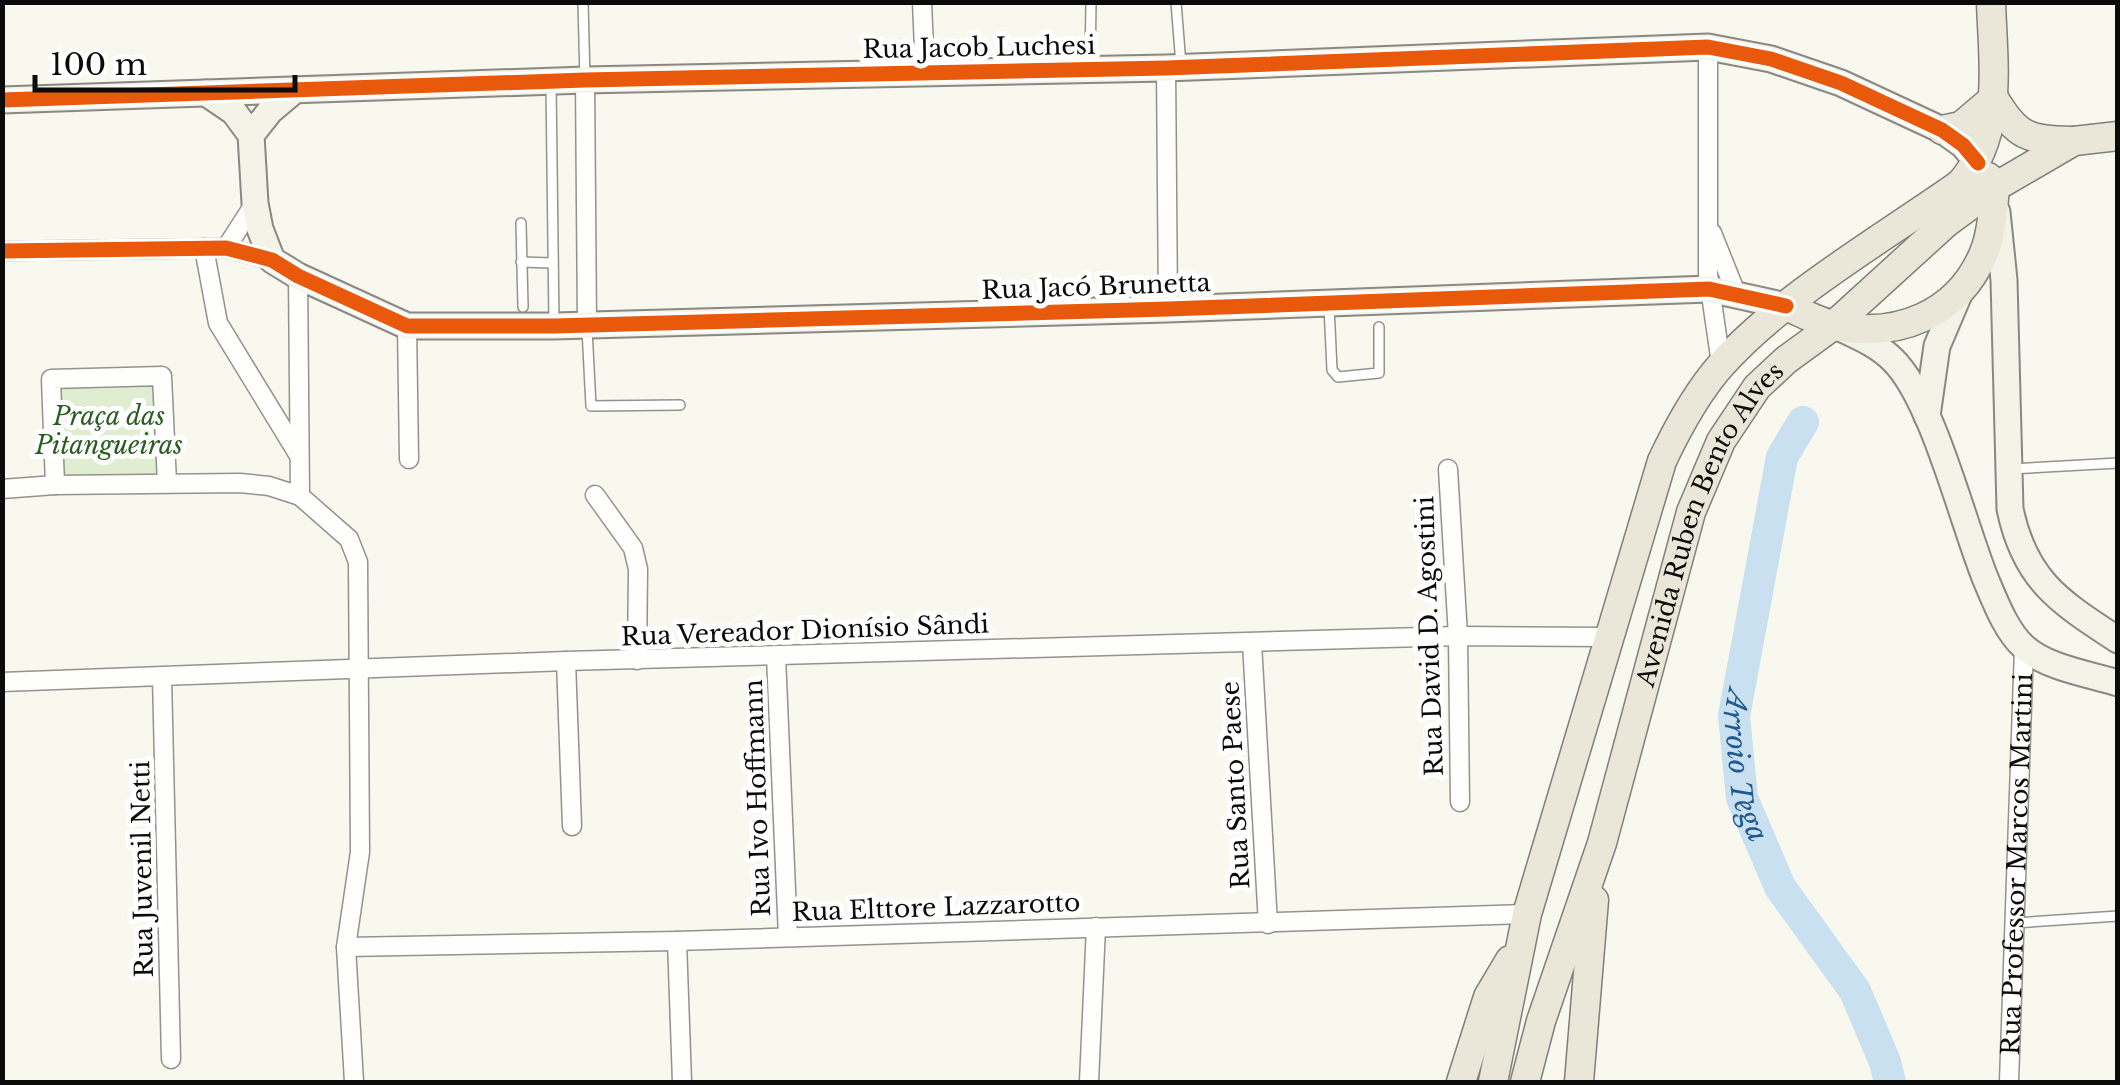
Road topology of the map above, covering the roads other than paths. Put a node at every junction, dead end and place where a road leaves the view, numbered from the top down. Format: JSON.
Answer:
{"nodes":[{"id":1,"x":583,"y":2,"type":"edge"},
{"id":2,"x":922,"y":2,"type":"edge"},
{"id":3,"x":1091,"y":2,"type":"edge"},
{"id":4,"x":1176,"y":2,"type":"edge"},
{"id":5,"x":1990,"y":2,"type":"edge"},
{"id":6,"x":1708,"y":47,"type":"junction"},
{"id":7,"x":1174,"y":68,"type":"junction"},
{"id":8,"x":1090,"y":70,"type":"junction"},
{"id":9,"x":924,"y":73,"type":"junction"},
{"id":10,"x":585,"y":80,"type":"junction"},
{"id":11,"x":551,"y":81,"type":"junction"},
{"id":12,"x":295,"y":90,"type":"junction"},
{"id":13,"x":206,"y":94,"type":"junction"},
{"id":14,"x":1994,"y":98,"type":"junction"},
{"id":15,"x":2,"y":100,"type":"edge"},
{"id":16,"x":1942,"y":130,"type":"junction"},
{"id":17,"x":251,"y":135,"type":"junction"},
{"id":18,"x":2118,"y":136,"type":"edge"},
{"id":19,"x":2074,"y":141,"type":"junction"},
{"id":20,"x":1978,"y":163,"type":"junction"},
{"id":21,"x":1994,"y":187,"type":"junction"},
{"id":22,"x":254,"y":203,"type":"junction"},
{"id":23,"x":521,"y":223,"type":"dead end"},
{"id":24,"x":1708,"y":224,"type":"junction"},
{"id":25,"x":204,"y":248,"type":"junction"},
{"id":26,"x":226,"y":248,"type":"junction"},
{"id":27,"x":2,"y":251,"type":"edge"},
{"id":28,"x":272,"y":260,"type":"junction"},
{"id":29,"x":521,"y":262,"type":"junction"},
{"id":30,"x":552,"y":263,"type":"junction"},
{"id":31,"x":298,"y":276,"type":"junction"},
{"id":32,"x":1962,"y":288,"type":"junction"},
{"id":33,"x":1709,"y":289,"type":"junction"},
{"id":34,"x":1736,"y":293,"type":"junction"},
{"id":35,"x":1329,"y":303,"type":"junction"},
{"id":36,"x":1786,"y":306,"type":"junction"},
{"id":37,"x":522,"y":307,"type":"dead end"},
{"id":38,"x":1168,"y":309,"type":"junction"},
{"id":39,"x":407,"y":326,"type":"junction"},
{"id":40,"x":554,"y":326,"type":"junction"},
{"id":41,"x":587,"y":326,"type":"junction"},
{"id":42,"x":1380,"y":326,"type":"dead end"},
{"id":43,"x":1834,"y":326,"type":"junction"},
{"id":44,"x":1722,"y":364,"type":"junction"},
{"id":45,"x":680,"y":406,"type":"dead end"},
{"id":46,"x":1927,"y":416,"type":"junction"},
{"id":47,"x":299,"y":454,"type":"junction"},
{"id":48,"x":409,"y":460,"type":"dead end"},
{"id":49,"x":2118,"y":463,"type":"edge"},
{"id":50,"x":1448,"y":469,"type":"dead end"},
{"id":51,"x":2008,"y":470,"type":"junction"},
{"id":52,"x":166,"y":483,"type":"junction"},
{"id":53,"x":55,"y":485,"type":"junction"},
{"id":54,"x":2,"y":489,"type":"edge"},
{"id":55,"x":595,"y":495,"type":"dead end"},
{"id":56,"x":300,"y":496,"type":"junction"},
{"id":57,"x":1458,"y":636,"type":"junction"},
{"id":58,"x":1608,"y":637,"type":"junction"},
{"id":59,"x":2118,"y":640,"type":"edge"},
{"id":60,"x":1252,"y":643,"type":"junction"},
{"id":61,"x":2024,"y":648,"type":"junction"},
{"id":62,"x":776,"y":656,"type":"junction"},
{"id":63,"x":637,"y":660,"type":"junction"},
{"id":64,"x":566,"y":661,"type":"junction"},
{"id":65,"x":361,"y":668,"type":"junction"},
{"id":66,"x":162,"y":677,"type":"junction"},
{"id":67,"x":2,"y":682,"type":"edge"},
{"id":68,"x":2118,"y":683,"type":"edge"},
{"id":69,"x":1460,"y":802,"type":"dead end"},
{"id":70,"x":572,"y":826,"type":"dead end"},
{"id":71,"x":1602,"y":843,"type":"junction"},
{"id":72,"x":1527,"y":914,"type":"junction"},
{"id":73,"x":2118,"y":916,"type":"edge"},
{"id":74,"x":2015,"y":923,"type":"junction"},
{"id":75,"x":1268,"y":924,"type":"junction"},
{"id":76,"x":1096,"y":927,"type":"junction"},
{"id":77,"x":788,"y":937,"type":"junction"},
{"id":78,"x":678,"y":942,"type":"junction"},
{"id":79,"x":1519,"y":946,"type":"junction"},
{"id":80,"x":346,"y":947,"type":"junction"},
{"id":81,"x":171,"y":1059,"type":"dead end"},
{"id":82,"x":354,"y":1082,"type":"edge"},
{"id":83,"x":682,"y":1082,"type":"edge"},
{"id":84,"x":1089,"y":1082,"type":"edge"},
{"id":85,"x":1461,"y":1082,"type":"edge"},
{"id":86,"x":1493,"y":1082,"type":"edge"},
{"id":87,"x":1524,"y":1082,"type":"edge"},
{"id":88,"x":1579,"y":1082,"type":"edge"},
{"id":89,"x":2009,"y":1082,"type":"edge"}],
"edges":[{"from":1,"to":10,"type":"lane"},
{"from":2,"to":9,"type":"street"},
{"from":3,"to":8,"type":"lane"},
{"from":4,"to":7,"type":"lane"},
{"from":5,"to":14,"type":"main road"},
{"from":6,"to":7,"type":"street","name":"Rua Jacob Luchesi"},
{"from":6,"to":16,"type":"street","name":"Rua Jacob Luchesi"},
{"from":6,"to":24,"type":"street"},
{"from":7,"to":8,"type":"street","name":"Rua Jacob Luchesi"},
{"from":7,"to":38,"type":"street"},
{"from":8,"to":9,"type":"street","name":"Rua Jacob Luchesi"},
{"from":9,"to":10,"type":"street","name":"Rua Jacob Luchesi"},
{"from":10,"to":11,"type":"street","name":"Rua Jacob Luchesi"},
{"from":10,"to":41,"type":"street"},
{"from":11,"to":12,"type":"street","name":"Rua Jacob Luchesi"},
{"from":11,"to":30,"type":"lane"},
{"from":12,"to":13,"type":"street","name":"Rua Jacob Luchesi"},
{"from":12,"to":17,"type":"street"},
{"from":13,"to":15,"type":"street","name":"Rua Jacob Luchesi"},
{"from":13,"to":17,"type":"street"},
{"from":14,"to":16,"type":"main road"},
{"from":14,"to":19,"type":"main road"},
{"from":14,"to":20,"type":"main road"},
{"from":16,"to":20,"type":"street","name":"Rua Jacob Luchesi"},
{"from":17,"to":22,"type":"street"},
{"from":18,"to":19,"type":"main road","name":"Avenida Ruben Bento Alves"},
{"from":19,"to":21,"type":"main road","name":"Avenida Ruben Bento Alves"},
{"from":20,"to":21,"type":"main road"},
{"from":20,"to":36,"type":"main road","name":"Avenida Ruben Bento Alves"},
{"from":21,"to":32,"type":"main road"},
{"from":21,"to":43,"type":"main road","name":"Avenida Ruben Bento Alves"},
{"from":21,"to":51,"type":"street"},
{"from":22,"to":26,"type":"street"},
{"from":22,"to":28,"type":"street"},
{"from":23,"to":29,"type":"lane"},
{"from":24,"to":33,"type":"street"},
{"from":24,"to":34,"type":"street"},
{"from":25,"to":26,"type":"street"},
{"from":25,"to":27,"type":"street"},
{"from":25,"to":47,"type":"street"},
{"from":26,"to":28,"type":"street"},
{"from":28,"to":31,"type":"street"},
{"from":29,"to":30,"type":"lane"},
{"from":29,"to":37,"type":"lane"},
{"from":30,"to":40,"type":"lane"},
{"from":31,"to":39,"type":"street"},
{"from":31,"to":47,"type":"street"},
{"from":32,"to":43,"type":"main road"},
{"from":32,"to":46,"type":"street"},
{"from":33,"to":34,"type":"street","name":"Rua Jacó Brunetta"},
{"from":33,"to":35,"type":"street","name":"Rua Jacó Brunetta"},
{"from":33,"to":44,"type":"street"},
{"from":34,"to":36,"type":"street","name":"Rua Jacó Brunetta"},
{"from":35,"to":38,"type":"street","name":"Rua Jacó Brunetta"},
{"from":35,"to":42,"type":"lane"},
{"from":36,"to":43,"type":"main road"},
{"from":36,"to":44,"type":"main road","name":"Avenida Ruben Bento Alves"},
{"from":38,"to":41,"type":"street","name":"Rua Jacó Brunetta"},
{"from":39,"to":40,"type":"street","name":"Rua Jacó Brunetta"},
{"from":39,"to":48,"type":"street"},
{"from":40,"to":41,"type":"street","name":"Rua Jacó Brunetta"},
{"from":41,"to":45,"type":"lane"},
{"from":43,"to":46,"type":"street"},
{"from":43,"to":71,"type":"main road","name":"Avenida Ruben Bento Alves"},
{"from":44,"to":58,"type":"main road","name":"Avenida Ruben Bento Alves"},
{"from":46,"to":61,"type":"street"},
{"from":47,"to":56,"type":"street"},
{"from":49,"to":51,"type":"lane"},
{"from":50,"to":57,"type":"street","name":"Rua David D. Agostini"},
{"from":51,"to":59,"type":"street"},
{"from":52,"to":53,"type":"street"},
{"from":52,"to":53,"type":"street"},
{"from":52,"to":56,"type":"street"},
{"from":53,"to":54,"type":"street"},
{"from":55,"to":63,"type":"street"},
{"from":56,"to":65,"type":"street"},
{"from":57,"to":58,"type":"street","name":"Rua Vereador Dionísio Sândi"},
{"from":57,"to":60,"type":"street","name":"Rua Vereador Dionísio Sândi"},
{"from":57,"to":69,"type":"street","name":"Rua David D. Agostini"},
{"from":58,"to":72,"type":"main road","name":"Avenida Ruben Bento Alves"},
{"from":60,"to":62,"type":"street","name":"Rua Vereador Dionísio Sândi"},
{"from":60,"to":75,"type":"street","name":"Rua Santo Paese"},
{"from":61,"to":68,"type":"street"},
{"from":61,"to":74,"type":"street","name":"Rua Professor Marcos Martini"},
{"from":62,"to":63,"type":"street","name":"Rua Vereador Dionísio Sândi"},
{"from":62,"to":77,"type":"street","name":"Rua Ivo Hoffmann"},
{"from":63,"to":64,"type":"street","name":"Rua Vereador Dionísio Sândi"},
{"from":64,"to":65,"type":"street","name":"Rua Vereador Dionísio Sândi"},
{"from":64,"to":70,"type":"street"},
{"from":65,"to":66,"type":"street","name":"Rua Vereador Dionísio Sândi"},
{"from":65,"to":80,"type":"street"},
{"from":66,"to":67,"type":"street","name":"Rua Vereador Dionísio Sândi"},
{"from":66,"to":81,"type":"street","name":"Rua Juvenil Netti"},
{"from":71,"to":87,"type":"main road","name":"Avenida Ruben Bento Alves"},
{"from":71,"to":88,"type":"main road"},
{"from":72,"to":75,"type":"street","name":"Rua Elttore Lazzarotto"},
{"from":72,"to":79,"type":"main road","name":"Avenida Ruben Bento Alves"},
{"from":73,"to":74,"type":"lane"},
{"from":74,"to":89,"type":"street","name":"Rua Professor Marcos Martini"},
{"from":75,"to":76,"type":"street","name":"Rua Elttore Lazzarotto"},
{"from":76,"to":77,"type":"street","name":"Rua Elttore Lazzarotto"},
{"from":76,"to":84,"type":"street"},
{"from":77,"to":78,"type":"street","name":"Rua Elttore Lazzarotto"},
{"from":78,"to":80,"type":"street","name":"Rua Elttore Lazzarotto"},
{"from":78,"to":83,"type":"street"},
{"from":79,"to":85,"type":"main road"},
{"from":79,"to":86,"type":"main road","name":"Avenida Ruben Bento Alves"},
{"from":80,"to":82,"type":"street"}]}
